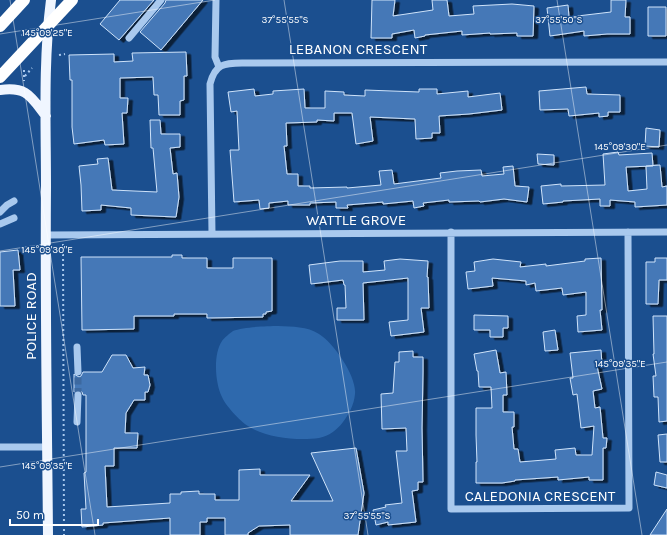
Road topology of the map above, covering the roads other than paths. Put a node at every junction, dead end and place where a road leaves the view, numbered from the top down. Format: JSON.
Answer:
{"nodes":[{"id":1,"x":24,"y":0,"type":"edge"},
{"id":2,"x":44,"y":0,"type":"edge"},
{"id":3,"x":51,"y":0,"type":"edge"},
{"id":4,"x":72,"y":0,"type":"edge"},
{"id":5,"x":161,"y":0,"type":"edge"},
{"id":6,"x":216,"y":0,"type":"edge"},
{"id":7,"x":0,"y":26,"type":"edge"},
{"id":8,"x":48,"y":26,"type":"junction"},
{"id":9,"x":129,"y":38,"type":"dead end"},
{"id":10,"x":667,"y":62,"type":"edge"},
{"id":11,"x":219,"y":67,"type":"junction"},
{"id":12,"x":0,"y":78,"type":"edge"},
{"id":13,"x":0,"y":90,"type":"edge"},
{"id":14,"x":46,"y":116,"type":"junction"},
{"id":15,"x":14,"y":200,"type":"dead end"},
{"id":16,"x":0,"y":212,"type":"edge"},
{"id":17,"x":14,"y":218,"type":"dead end"},
{"id":18,"x":0,"y":224,"type":"edge"},
{"id":19,"x":451,"y":232,"type":"junction"},
{"id":20,"x":628,"y":232,"type":"junction"},
{"id":21,"x":667,"y":232,"type":"edge"},
{"id":22,"x":212,"y":234,"type":"junction"},
{"id":23,"x":45,"y":235,"type":"junction"},
{"id":24,"x":77,"y":347,"type":"dead end"},
{"id":25,"x":78,"y":372,"type":"tunnel mouth"},
{"id":26,"x":78,"y":395,"type":"tunnel mouth"},
{"id":27,"x":77,"y":422,"type":"dead end"},
{"id":28,"x":0,"y":447,"type":"edge"},
{"id":29,"x":47,"y":447,"type":"junction"},
{"id":30,"x":48,"y":535,"type":"edge"}],
"edges":[{"from":1,"to":7,"type":"highway"},
{"from":2,"to":8,"type":"main road","name":"POLICE ROAD"},
{"from":3,"to":8,"type":"main road","name":"POLICE ROAD"},
{"from":4,"to":8,"type":"highway"},
{"from":5,"to":9,"type":"street"},
{"from":6,"to":11,"type":"street"},
{"from":8,"to":12,"type":"highway"},
{"from":8,"to":14,"type":"main road","name":"POLICE ROAD"},
{"from":10,"to":11,"type":"street","name":"LEBANON CRESCENT"},
{"from":11,"to":22,"type":"street"},
{"from":13,"to":14,"type":"main road"},
{"from":14,"to":23,"type":"main road","name":"POLICE ROAD"},
{"from":15,"to":16,"type":"street"},
{"from":17,"to":18,"type":"street"},
{"from":19,"to":20,"type":"street","name":"WATTLE GROVE"},
{"from":19,"to":20,"type":"street","name":"CALEDONIA CRESCENT"},
{"from":19,"to":22,"type":"street","name":"WATTLE GROVE"},
{"from":20,"to":21,"type":"street","name":"WATTLE GROVE"},
{"from":22,"to":23,"type":"street","name":"WATTLE GROVE"},
{"from":23,"to":29,"type":"main road","name":"POLICE ROAD"},
{"from":24,"to":25,"type":"street"},
{"from":26,"to":27,"type":"street"},
{"from":28,"to":29,"type":"street"},
{"from":29,"to":30,"type":"main road","name":"POLICE ROAD"}]}
